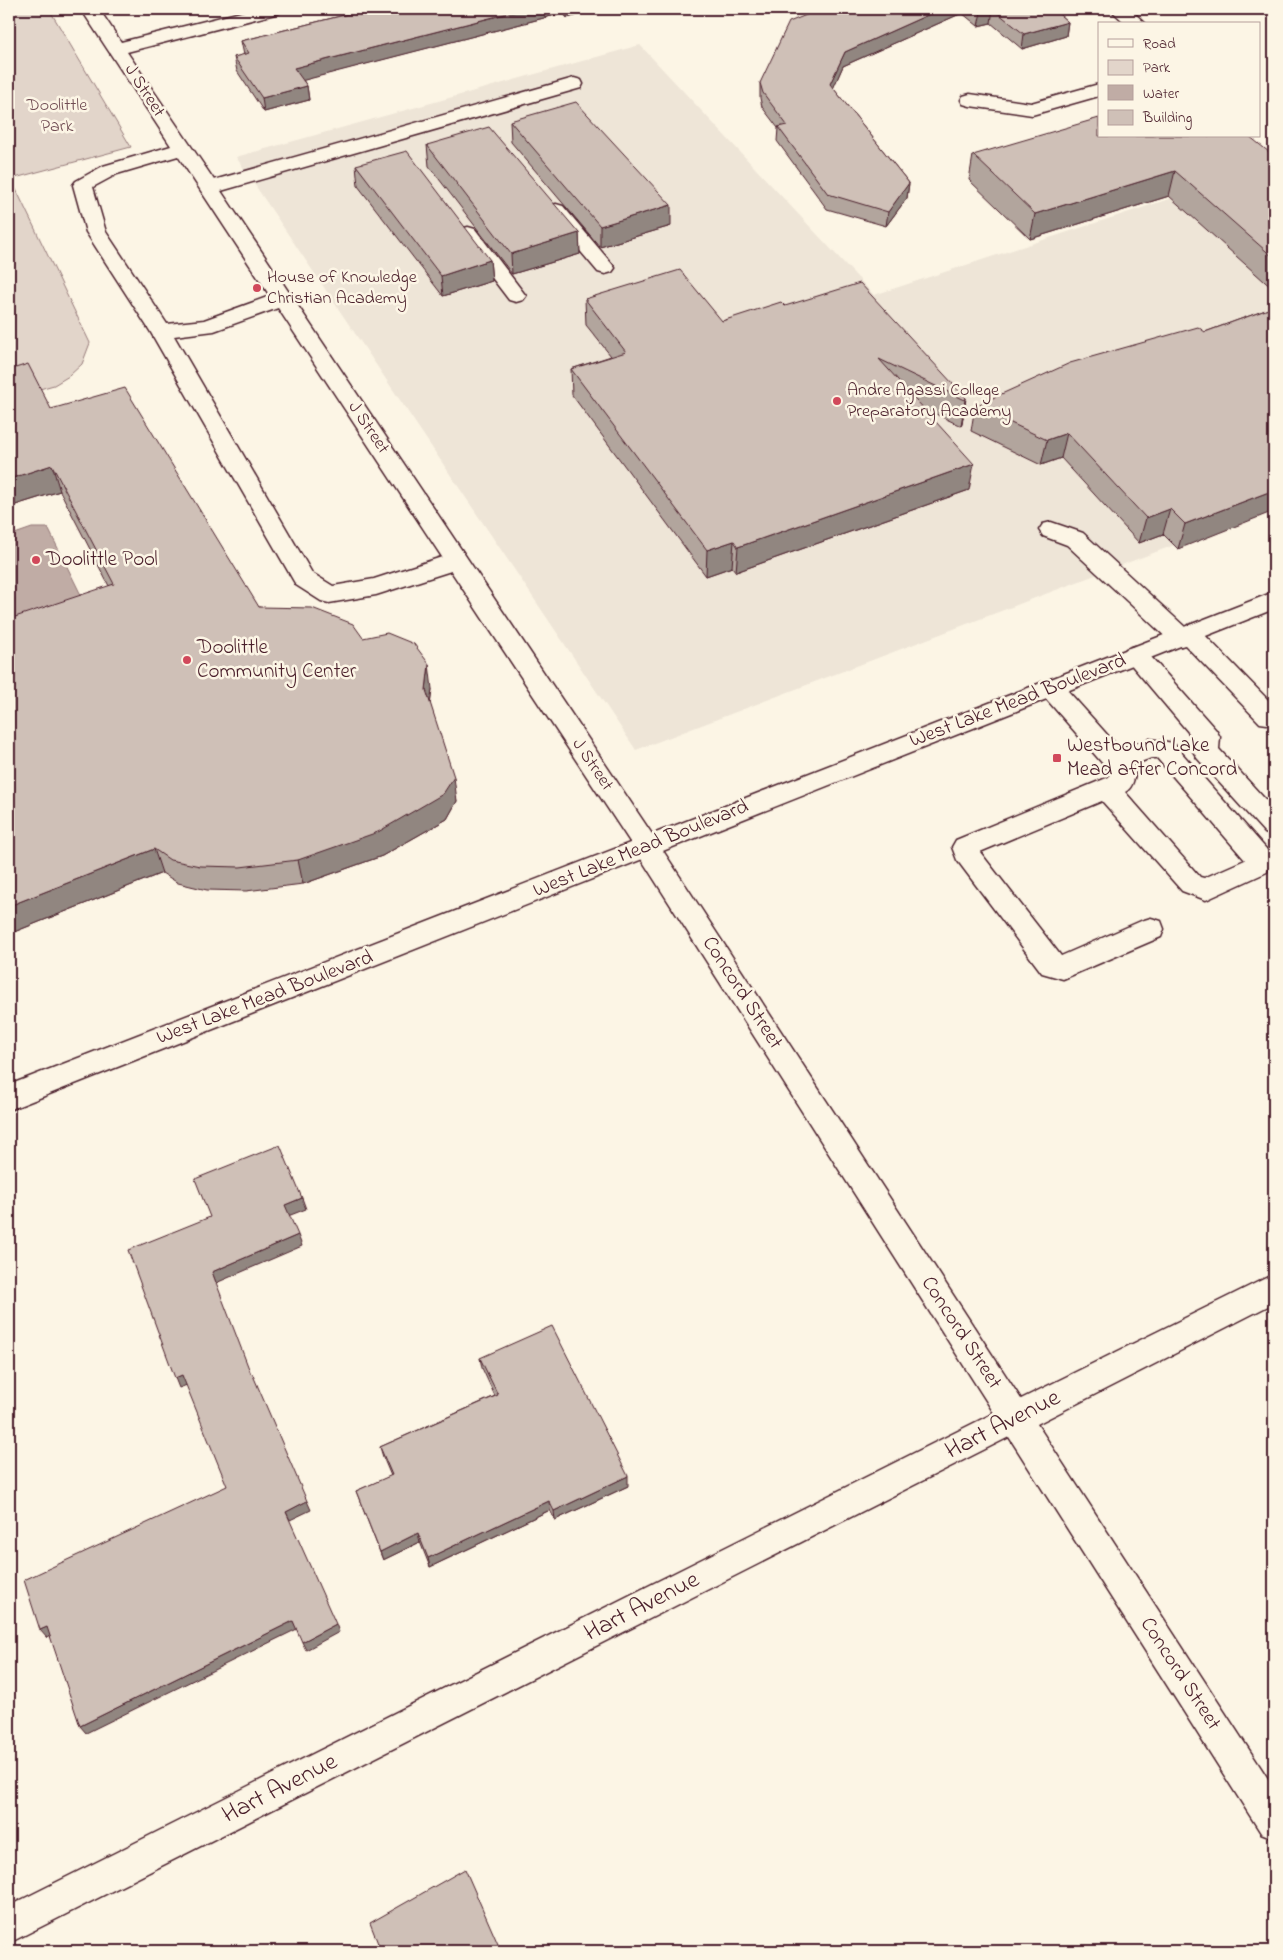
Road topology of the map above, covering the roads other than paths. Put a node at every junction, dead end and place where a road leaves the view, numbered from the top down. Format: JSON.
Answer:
{"nodes":[{"id":1,"x":90,"y":9,"type":"edge"},
{"id":2,"x":273,"y":9,"type":"edge"},
{"id":3,"x":1119,"y":9,"type":"edge"},
{"id":4,"x":1135,"y":22,"type":"edge"},
{"id":5,"x":116,"y":49,"type":"junction"},
{"id":6,"x":574,"y":84,"type":"dead end"},
{"id":7,"x":1098,"y":90,"type":"edge"},
{"id":8,"x":970,"y":100,"type":"dead end"},
{"id":9,"x":182,"y":148,"type":"junction"},
{"id":10,"x":308,"y":178,"type":"dead end"},
{"id":11,"x":212,"y":194,"type":"junction"},
{"id":12,"x":543,"y":194,"type":"edge"},
{"id":13,"x":457,"y":220,"type":"edge"},
{"id":14,"x":605,"y":268,"type":"dead end"},
{"id":15,"x":516,"y":296,"type":"dead end"},
{"id":16,"x":283,"y":299,"type":"junction"},
{"id":17,"x":160,"y":331,"type":"junction"},
{"id":18,"x":1051,"y":530,"type":"dead end"},
{"id":19,"x":457,"y":561,"type":"junction"},
{"id":20,"x":1274,"y":600,"type":"edge"},
{"id":21,"x":1185,"y":635,"type":"junction"},
{"id":22,"x":1135,"y":655,"type":"junction"},
{"id":23,"x":1051,"y":688,"type":"junction"},
{"id":24,"x":1274,"y":716,"type":"edge"},
{"id":25,"x":1116,"y":761,"type":"junction"},
{"id":26,"x":1107,"y":789,"type":"junction"},
{"id":27,"x":1274,"y":826,"type":"edge"},
{"id":28,"x":648,"y":847,"type":"junction"},
{"id":29,"x":1151,"y":930,"type":"dead end"},
{"id":30,"x":9,"y":1098,"type":"edge"},
{"id":31,"x":1274,"y":1288,"type":"edge"},
{"id":32,"x":1016,"y":1419,"type":"junction"},
{"id":33,"x":1274,"y":1820,"type":"edge"},
{"id":34,"x":9,"y":1925,"type":"edge"}],
"edges":[{"from":1,"to":5,"type":"street","name":"J Street"},
{"from":2,"to":5,"type":"street"},
{"from":3,"to":4,"type":"street"},
{"from":5,"to":9,"type":"street","name":"J Street"},
{"from":6,"to":11,"type":"street"},
{"from":7,"to":8,"type":"street"},
{"from":9,"to":11,"type":"street","name":"J Street"},
{"from":9,"to":17,"type":"street"},
{"from":10,"to":11,"type":"street"},
{"from":11,"to":16,"type":"street","name":"J Street"},
{"from":12,"to":14,"type":"street"},
{"from":13,"to":15,"type":"street"},
{"from":16,"to":17,"type":"street"},
{"from":16,"to":19,"type":"street","name":"J Street"},
{"from":17,"to":19,"type":"street"},
{"from":18,"to":21,"type":"street"},
{"from":19,"to":28,"type":"street","name":"J Street"},
{"from":20,"to":21,"type":"street","name":"West Lake Mead Boulevard"},
{"from":21,"to":22,"type":"street","name":"West Lake Mead Boulevard"},
{"from":21,"to":24,"type":"street"},
{"from":22,"to":23,"type":"street","name":"West Lake Mead Boulevard"},
{"from":22,"to":27,"type":"street"},
{"from":23,"to":25,"type":"street"},
{"from":23,"to":28,"type":"street","name":"West Lake Mead Boulevard"},
{"from":25,"to":26,"type":"street"},
{"from":25,"to":26,"type":"street"},
{"from":26,"to":29,"type":"street"},
{"from":28,"to":30,"type":"street","name":"West Lake Mead Boulevard"},
{"from":28,"to":32,"type":"street","name":"Concord Street"},
{"from":31,"to":32,"type":"street","name":"Hart Avenue"},
{"from":32,"to":33,"type":"street","name":"Concord Street"},
{"from":32,"to":34,"type":"street","name":"Hart Avenue"}]}
